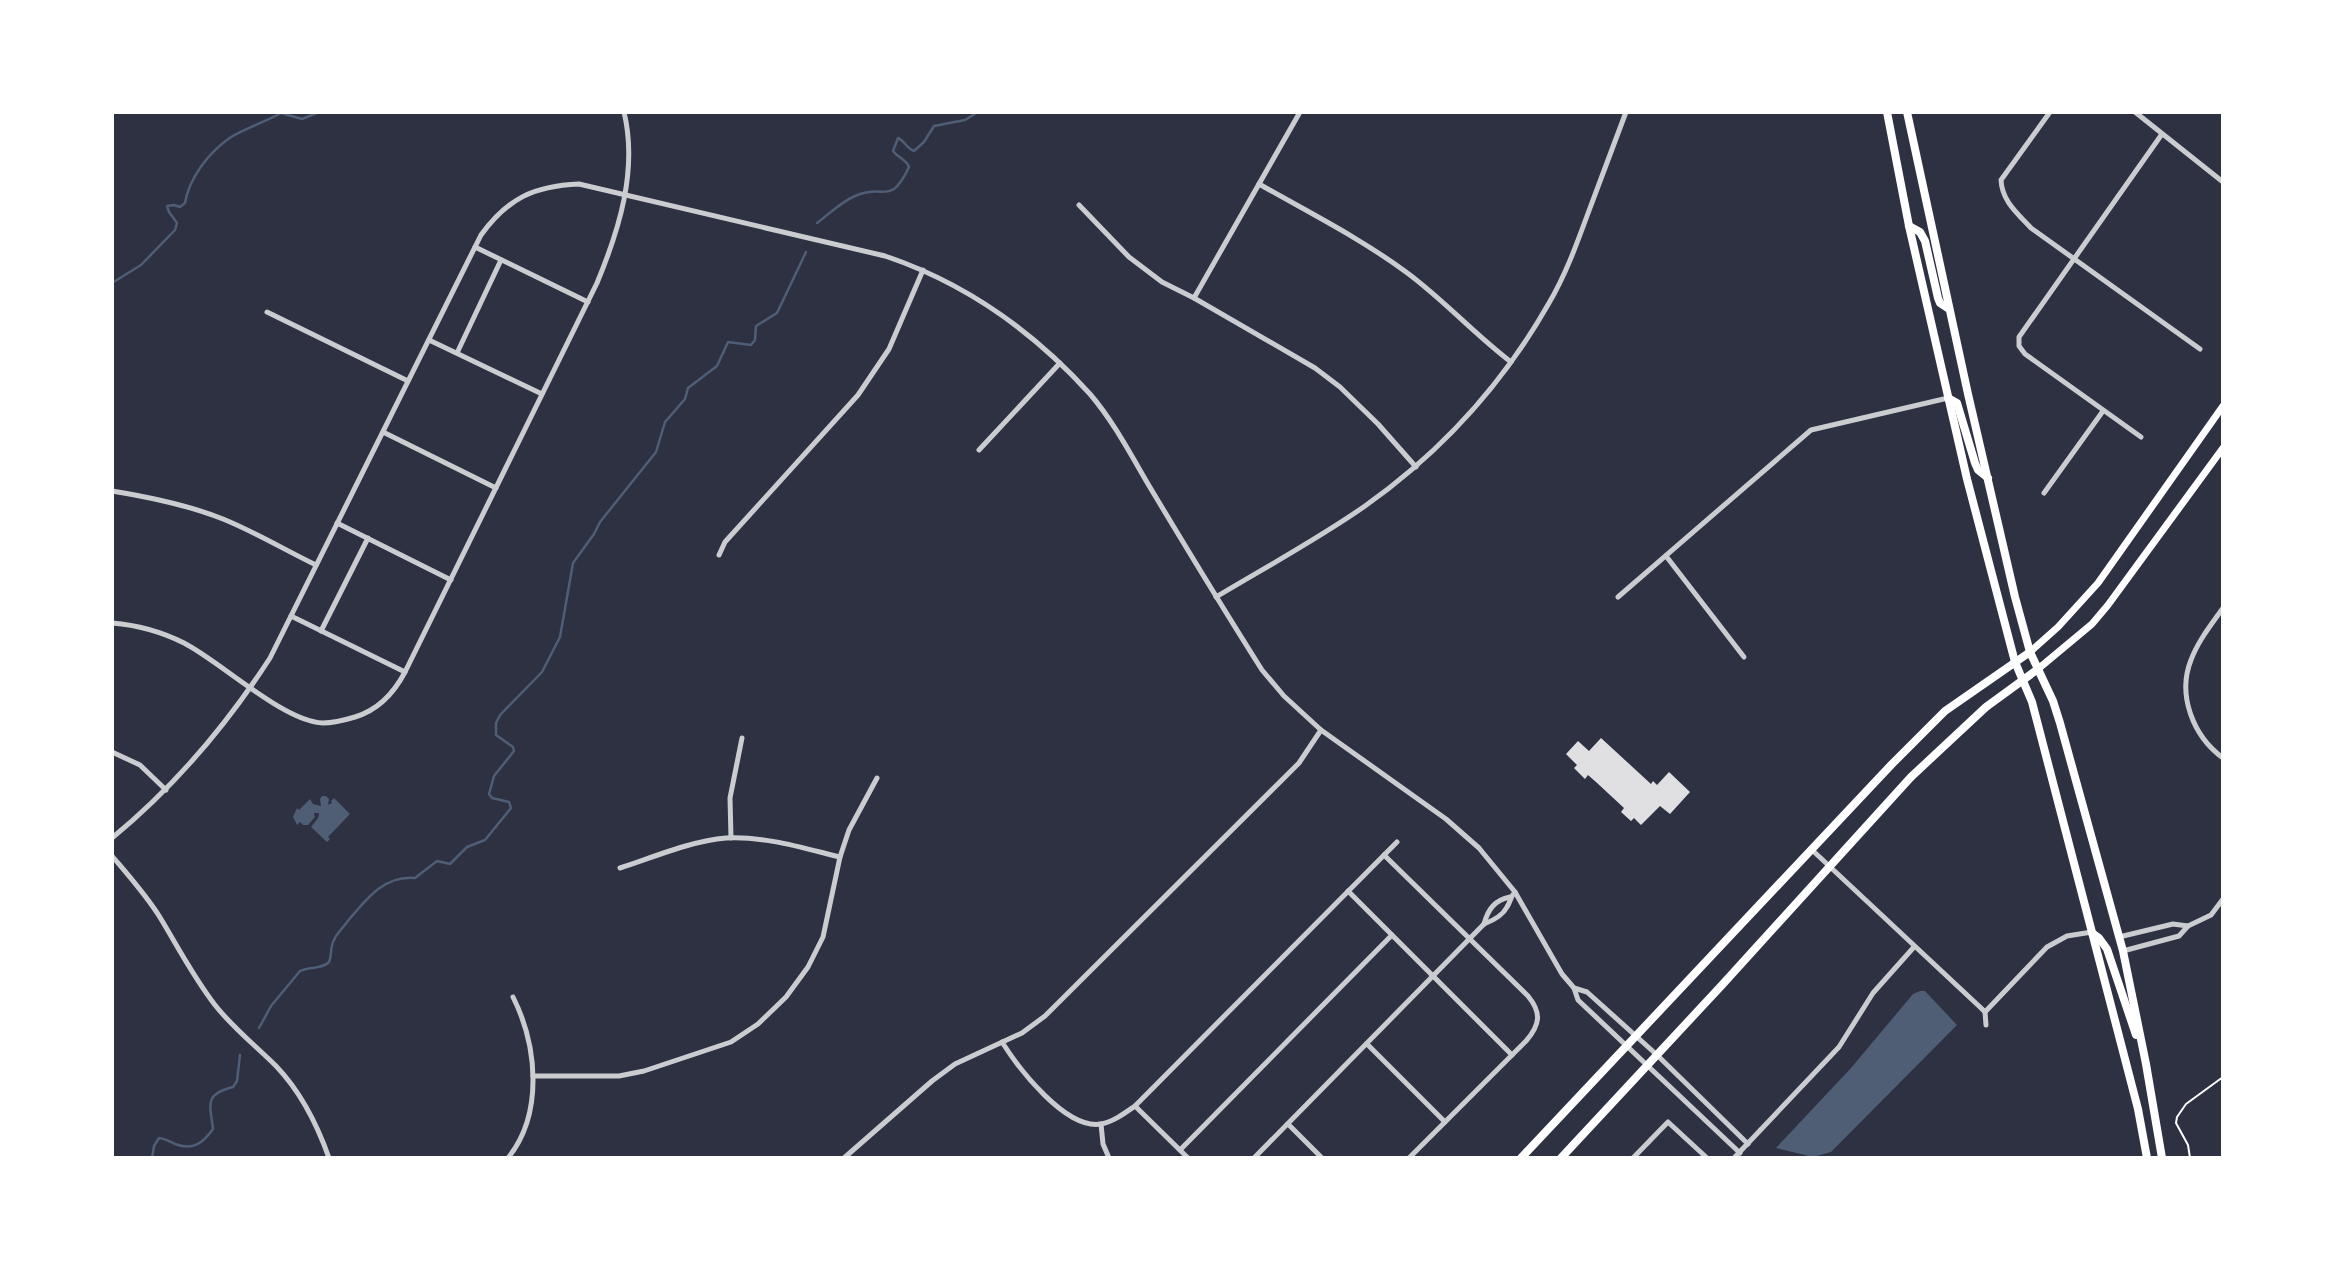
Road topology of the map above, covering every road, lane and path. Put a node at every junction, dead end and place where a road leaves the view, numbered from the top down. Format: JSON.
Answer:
{"nodes":[{"id":1,"x":624,"y":112,"type":"edge"},
{"id":2,"x":1300,"y":112,"type":"edge"},
{"id":3,"x":1626,"y":112,"type":"edge"},
{"id":4,"x":1887,"y":112,"type":"edge"},
{"id":5,"x":1907,"y":112,"type":"edge"},
{"id":6,"x":2050,"y":112,"type":"edge"},
{"id":7,"x":2135,"y":112,"type":"edge"},
{"id":8,"x":2162,"y":134,"type":"junction"},
{"id":9,"x":2223,"y":182,"type":"edge"},
{"id":10,"x":1259,"y":184,"type":"junction"},
{"id":11,"x":625,"y":195,"type":"junction"},
{"id":12,"x":1079,"y":205,"type":"dead end"},
{"id":13,"x":1909,"y":226,"type":"junction"},
{"id":14,"x":475,"y":247,"type":"junction"},
{"id":15,"x":2074,"y":259,"type":"junction"},
{"id":16,"x":501,"y":260,"type":"junction"},
{"id":17,"x":923,"y":270,"type":"junction"},
{"id":18,"x":1195,"y":298,"type":"junction"},
{"id":19,"x":588,"y":302,"type":"junction"},
{"id":20,"x":1949,"y":309,"type":"junction"},
{"id":21,"x":267,"y":312,"type":"dead end"},
{"id":22,"x":429,"y":340,"type":"junction"},
{"id":23,"x":2200,"y":349,"type":"dead end"},
{"id":24,"x":457,"y":353,"type":"junction"},
{"id":25,"x":1511,"y":362,"type":"junction"},
{"id":26,"x":1059,"y":363,"type":"junction"},
{"id":27,"x":408,"y":381,"type":"junction"},
{"id":28,"x":542,"y":394,"type":"junction"},
{"id":29,"x":1948,"y":398,"type":"junction"},
{"id":30,"x":2223,"y":406,"type":"edge"},
{"id":31,"x":2103,"y":411,"type":"junction"},
{"id":32,"x":383,"y":432,"type":"junction"},
{"id":33,"x":2141,"y":437,"type":"dead end"},
{"id":34,"x":2223,"y":448,"type":"edge"},
{"id":35,"x":979,"y":450,"type":"dead end"},
{"id":36,"x":1416,"y":467,"type":"junction"},
{"id":37,"x":1988,"y":478,"type":"junction"},
{"id":38,"x":496,"y":488,"type":"junction"},
{"id":39,"x":112,"y":491,"type":"edge"},
{"id":40,"x":2044,"y":493,"type":"dead end"},
{"id":41,"x":337,"y":523,"type":"junction"},
{"id":42,"x":368,"y":538,"type":"junction"},
{"id":43,"x":719,"y":555,"type":"dead end"},
{"id":44,"x":1666,"y":556,"type":"junction"},
{"id":45,"x":316,"y":565,"type":"junction"},
{"id":46,"x":451,"y":580,"type":"junction"},
{"id":47,"x":1216,"y":597,"type":"junction"},
{"id":48,"x":1618,"y":597,"type":"dead end"},
{"id":49,"x":2223,"y":608,"type":"edge"},
{"id":50,"x":291,"y":616,"type":"junction"},
{"id":51,"x":112,"y":622,"type":"edge"},
{"id":52,"x":321,"y":631,"type":"junction"},
{"id":53,"x":2031,"y":652,"type":"junction"},
{"id":54,"x":1744,"y":657,"type":"dead end"},
{"id":55,"x":2015,"y":663,"type":"junction"},
{"id":56,"x":2038,"y":669,"type":"junction"},
{"id":57,"x":405,"y":672,"type":"junction"},
{"id":58,"x":2023,"y":680,"type":"junction"},
{"id":59,"x":251,"y":687,"type":"junction"},
{"id":60,"x":1321,"y":730,"type":"junction"},
{"id":61,"x":742,"y":738,"type":"dead end"},
{"id":62,"x":112,"y":752,"type":"edge"},
{"id":63,"x":2223,"y":758,"type":"edge"},
{"id":64,"x":877,"y":778,"type":"dead end"},
{"id":65,"x":166,"y":790,"type":"junction"},
{"id":66,"x":112,"y":838,"type":"edge"},
{"id":67,"x":731,"y":838,"type":"junction"},
{"id":68,"x":1397,"y":842,"type":"dead end"},
{"id":69,"x":1811,"y":849,"type":"junction"},
{"id":70,"x":1384,"y":855,"type":"junction"},
{"id":71,"x":112,"y":856,"type":"edge"},
{"id":72,"x":840,"y":857,"type":"junction"},
{"id":73,"x":1830,"y":867,"type":"junction"},
{"id":74,"x":620,"y":868,"type":"dead end"},
{"id":75,"x":1348,"y":891,"type":"junction"},
{"id":76,"x":1513,"y":894,"type":"junction"},
{"id":77,"x":2223,"y":900,"type":"edge"},
{"id":78,"x":1484,"y":924,"type":"junction"},
{"id":79,"x":2188,"y":926,"type":"junction"},
{"id":80,"x":2092,"y":932,"type":"junction"},
{"id":81,"x":1392,"y":935,"type":"junction"},
{"id":82,"x":2119,"y":937,"type":"junction"},
{"id":83,"x":1469,"y":939,"type":"junction"},
{"id":84,"x":1914,"y":947,"type":"junction"},
{"id":85,"x":2123,"y":951,"type":"junction"},
{"id":86,"x":1432,"y":975,"type":"junction"},
{"id":87,"x":1574,"y":988,"type":"junction"},
{"id":88,"x":513,"y":997,"type":"dead end"},
{"id":89,"x":1985,"y":1012,"type":"junction"},
{"id":90,"x":1986,"y":1026,"type":"dead end"},
{"id":91,"x":1635,"y":1037,"type":"junction"},
{"id":92,"x":1002,"y":1042,"type":"junction"},
{"id":93,"x":1367,"y":1044,"type":"junction"},
{"id":94,"x":1626,"y":1046,"type":"junction"},
{"id":95,"x":1512,"y":1055,"type":"junction"},
{"id":96,"x":1657,"y":1055,"type":"junction"},
{"id":97,"x":1648,"y":1064,"type":"junction"},
{"id":98,"x":2146,"y":1065,"type":"junction"},
{"id":99,"x":533,"y":1076,"type":"junction"},
{"id":100,"x":2223,"y":1077,"type":"edge"},
{"id":101,"x":1135,"y":1106,"type":"junction"},
{"id":102,"x":1445,"y":1122,"type":"junction"},
{"id":103,"x":1101,"y":1124,"type":"junction"},
{"id":104,"x":1288,"y":1124,"type":"junction"},
{"id":105,"x":1748,"y":1144,"type":"junction"},
{"id":106,"x":1180,"y":1150,"type":"junction"},
{"id":107,"x":1740,"y":1153,"type":"junction"},
{"id":108,"x":329,"y":1158,"type":"edge"},
{"id":109,"x":508,"y":1158,"type":"edge"},
{"id":110,"x":844,"y":1158,"type":"edge"},
{"id":111,"x":1109,"y":1158,"type":"edge"},
{"id":112,"x":1188,"y":1158,"type":"edge"},
{"id":113,"x":1254,"y":1158,"type":"edge"},
{"id":114,"x":1322,"y":1158,"type":"edge"},
{"id":115,"x":1409,"y":1158,"type":"edge"},
{"id":116,"x":1521,"y":1158,"type":"edge"},
{"id":117,"x":1561,"y":1158,"type":"edge"},
{"id":118,"x":1633,"y":1158,"type":"edge"},
{"id":119,"x":1707,"y":1158,"type":"edge"},
{"id":120,"x":1734,"y":1158,"type":"edge"},
{"id":121,"x":2147,"y":1158,"type":"edge"},
{"id":122,"x":2162,"y":1158,"type":"edge"},
{"id":123,"x":2190,"y":1158,"type":"edge"}],
"edges":[{"from":1,"to":11,"type":"street"},
{"from":2,"to":10,"type":"street"},
{"from":3,"to":25,"type":"street"},
{"from":4,"to":13,"type":"main road"},
{"from":5,"to":20,"type":"main road"},
{"from":6,"to":15,"type":"street"},
{"from":7,"to":8,"type":"street"},
{"from":8,"to":9,"type":"street"},
{"from":8,"to":15,"type":"street"},
{"from":10,"to":18,"type":"street"},
{"from":10,"to":25,"type":"street"},
{"from":11,"to":14,"type":"street"},
{"from":11,"to":17,"type":"street"},
{"from":11,"to":19,"type":"street"},
{"from":12,"to":18,"type":"street"},
{"from":13,"to":20,"type":"main road"},
{"from":13,"to":29,"type":"main road"},
{"from":14,"to":16,"type":"street"},
{"from":14,"to":22,"type":"street"},
{"from":15,"to":23,"type":"street"},
{"from":15,"to":31,"type":"street"},
{"from":16,"to":19,"type":"street"},
{"from":16,"to":24,"type":"street"},
{"from":17,"to":26,"type":"street"},
{"from":17,"to":43,"type":"street"},
{"from":18,"to":36,"type":"street"},
{"from":19,"to":28,"type":"street"},
{"from":20,"to":37,"type":"main road"},
{"from":21,"to":27,"type":"street"},
{"from":22,"to":24,"type":"street"},
{"from":22,"to":27,"type":"street"},
{"from":24,"to":28,"type":"street"},
{"from":25,"to":36,"type":"street"},
{"from":26,"to":35,"type":"street"},
{"from":26,"to":47,"type":"street"},
{"from":27,"to":32,"type":"street"},
{"from":28,"to":38,"type":"street"},
{"from":29,"to":37,"type":"main road"},
{"from":29,"to":44,"type":"street"},
{"from":29,"to":55,"type":"main road"},
{"from":30,"to":53,"type":"main road"},
{"from":31,"to":33,"type":"street"},
{"from":31,"to":40,"type":"street"},
{"from":32,"to":38,"type":"street"},
{"from":32,"to":41,"type":"street"},
{"from":34,"to":56,"type":"main road"},
{"from":36,"to":47,"type":"street"},
{"from":37,"to":53,"type":"main road"},
{"from":38,"to":46,"type":"street"},
{"from":39,"to":45,"type":"street"},
{"from":41,"to":42,"type":"street"},
{"from":41,"to":45,"type":"street"},
{"from":42,"to":46,"type":"street"},
{"from":42,"to":52,"type":"street"},
{"from":44,"to":48,"type":"street"},
{"from":44,"to":54,"type":"street"},
{"from":45,"to":50,"type":"street"},
{"from":46,"to":57,"type":"street"},
{"from":47,"to":60,"type":"street"},
{"from":49,"to":63,"type":"street"},
{"from":50,"to":52,"type":"street"},
{"from":50,"to":59,"type":"street"},
{"from":51,"to":59,"type":"street"},
{"from":52,"to":57,"type":"street"},
{"from":53,"to":55,"type":"main road"},
{"from":53,"to":56,"type":"main road"},
{"from":55,"to":58,"type":"main road"},
{"from":55,"to":69,"type":"main road"},
{"from":56,"to":58,"type":"main road"},
{"from":56,"to":82,"type":"main road"},
{"from":57,"to":59,"type":"street"},
{"from":58,"to":73,"type":"main road"},
{"from":58,"to":80,"type":"main road"},
{"from":59,"to":65,"type":"street"},
{"from":60,"to":76,"type":"street"},
{"from":60,"to":92,"type":"street"},
{"from":61,"to":67,"type":"street"},
{"from":62,"to":65,"type":"street"},
{"from":64,"to":72,"type":"street"},
{"from":65,"to":66,"type":"street"},
{"from":67,"to":72,"type":"street"},
{"from":67,"to":74,"type":"street"},
{"from":68,"to":70,"type":"street"},
{"from":69,"to":73,"type":"street"},
{"from":69,"to":91,"type":"main road"},
{"from":70,"to":75,"type":"street"},
{"from":70,"to":83,"type":"street"},
{"from":71,"to":108,"type":"street"},
{"from":72,"to":99,"type":"street"},
{"from":73,"to":84,"type":"street"},
{"from":73,"to":96,"type":"main road"},
{"from":75,"to":81,"type":"street"},
{"from":75,"to":101,"type":"street"},
{"from":76,"to":78,"type":"street"},
{"from":76,"to":78,"type":"street"},
{"from":76,"to":87,"type":"street"},
{"from":77,"to":79,"type":"street"},
{"from":78,"to":83,"type":"street"},
{"from":79,"to":82,"type":"street"},
{"from":79,"to":85,"type":"street"},
{"from":80,"to":89,"type":"street"},
{"from":80,"to":98,"type":"main road"},
{"from":80,"to":121,"type":"main road"},
{"from":81,"to":86,"type":"street"},
{"from":81,"to":106,"type":"street"},
{"from":82,"to":85,"type":"main road"},
{"from":83,"to":86,"type":"street"},
{"from":83,"to":95,"type":"street"},
{"from":84,"to":89,"type":"street"},
{"from":84,"to":105,"type":"street"},
{"from":85,"to":98,"type":"main road"},
{"from":86,"to":93,"type":"street"},
{"from":86,"to":95,"type":"street"},
{"from":87,"to":91,"type":"street"},
{"from":87,"to":94,"type":"street"},
{"from":88,"to":99,"type":"street"},
{"from":89,"to":90,"type":"street"},
{"from":91,"to":94,"type":"main road"},
{"from":91,"to":96,"type":"street"},
{"from":92,"to":103,"type":"street"},
{"from":92,"to":110,"type":"street"},
{"from":93,"to":102,"type":"street"},
{"from":93,"to":104,"type":"street"},
{"from":94,"to":97,"type":"street"},
{"from":94,"to":116,"type":"main road"},
{"from":95,"to":102,"type":"street"},
{"from":96,"to":97,"type":"main road"},
{"from":96,"to":105,"type":"street"},
{"from":97,"to":107,"type":"street"},
{"from":97,"to":117,"type":"main road"},
{"from":98,"to":122,"type":"main road"},
{"from":99,"to":109,"type":"street"},
{"from":100,"to":123,"type":"path"},
{"from":101,"to":103,"type":"street"},
{"from":101,"to":106,"type":"street"},
{"from":102,"to":115,"type":"street"},
{"from":103,"to":111,"type":"street"},
{"from":104,"to":113,"type":"street"},
{"from":104,"to":114,"type":"street"},
{"from":105,"to":107,"type":"street"},
{"from":106,"to":112,"type":"street"},
{"from":107,"to":120,"type":"street"},
{"from":118,"to":119,"type":"street"}]}
